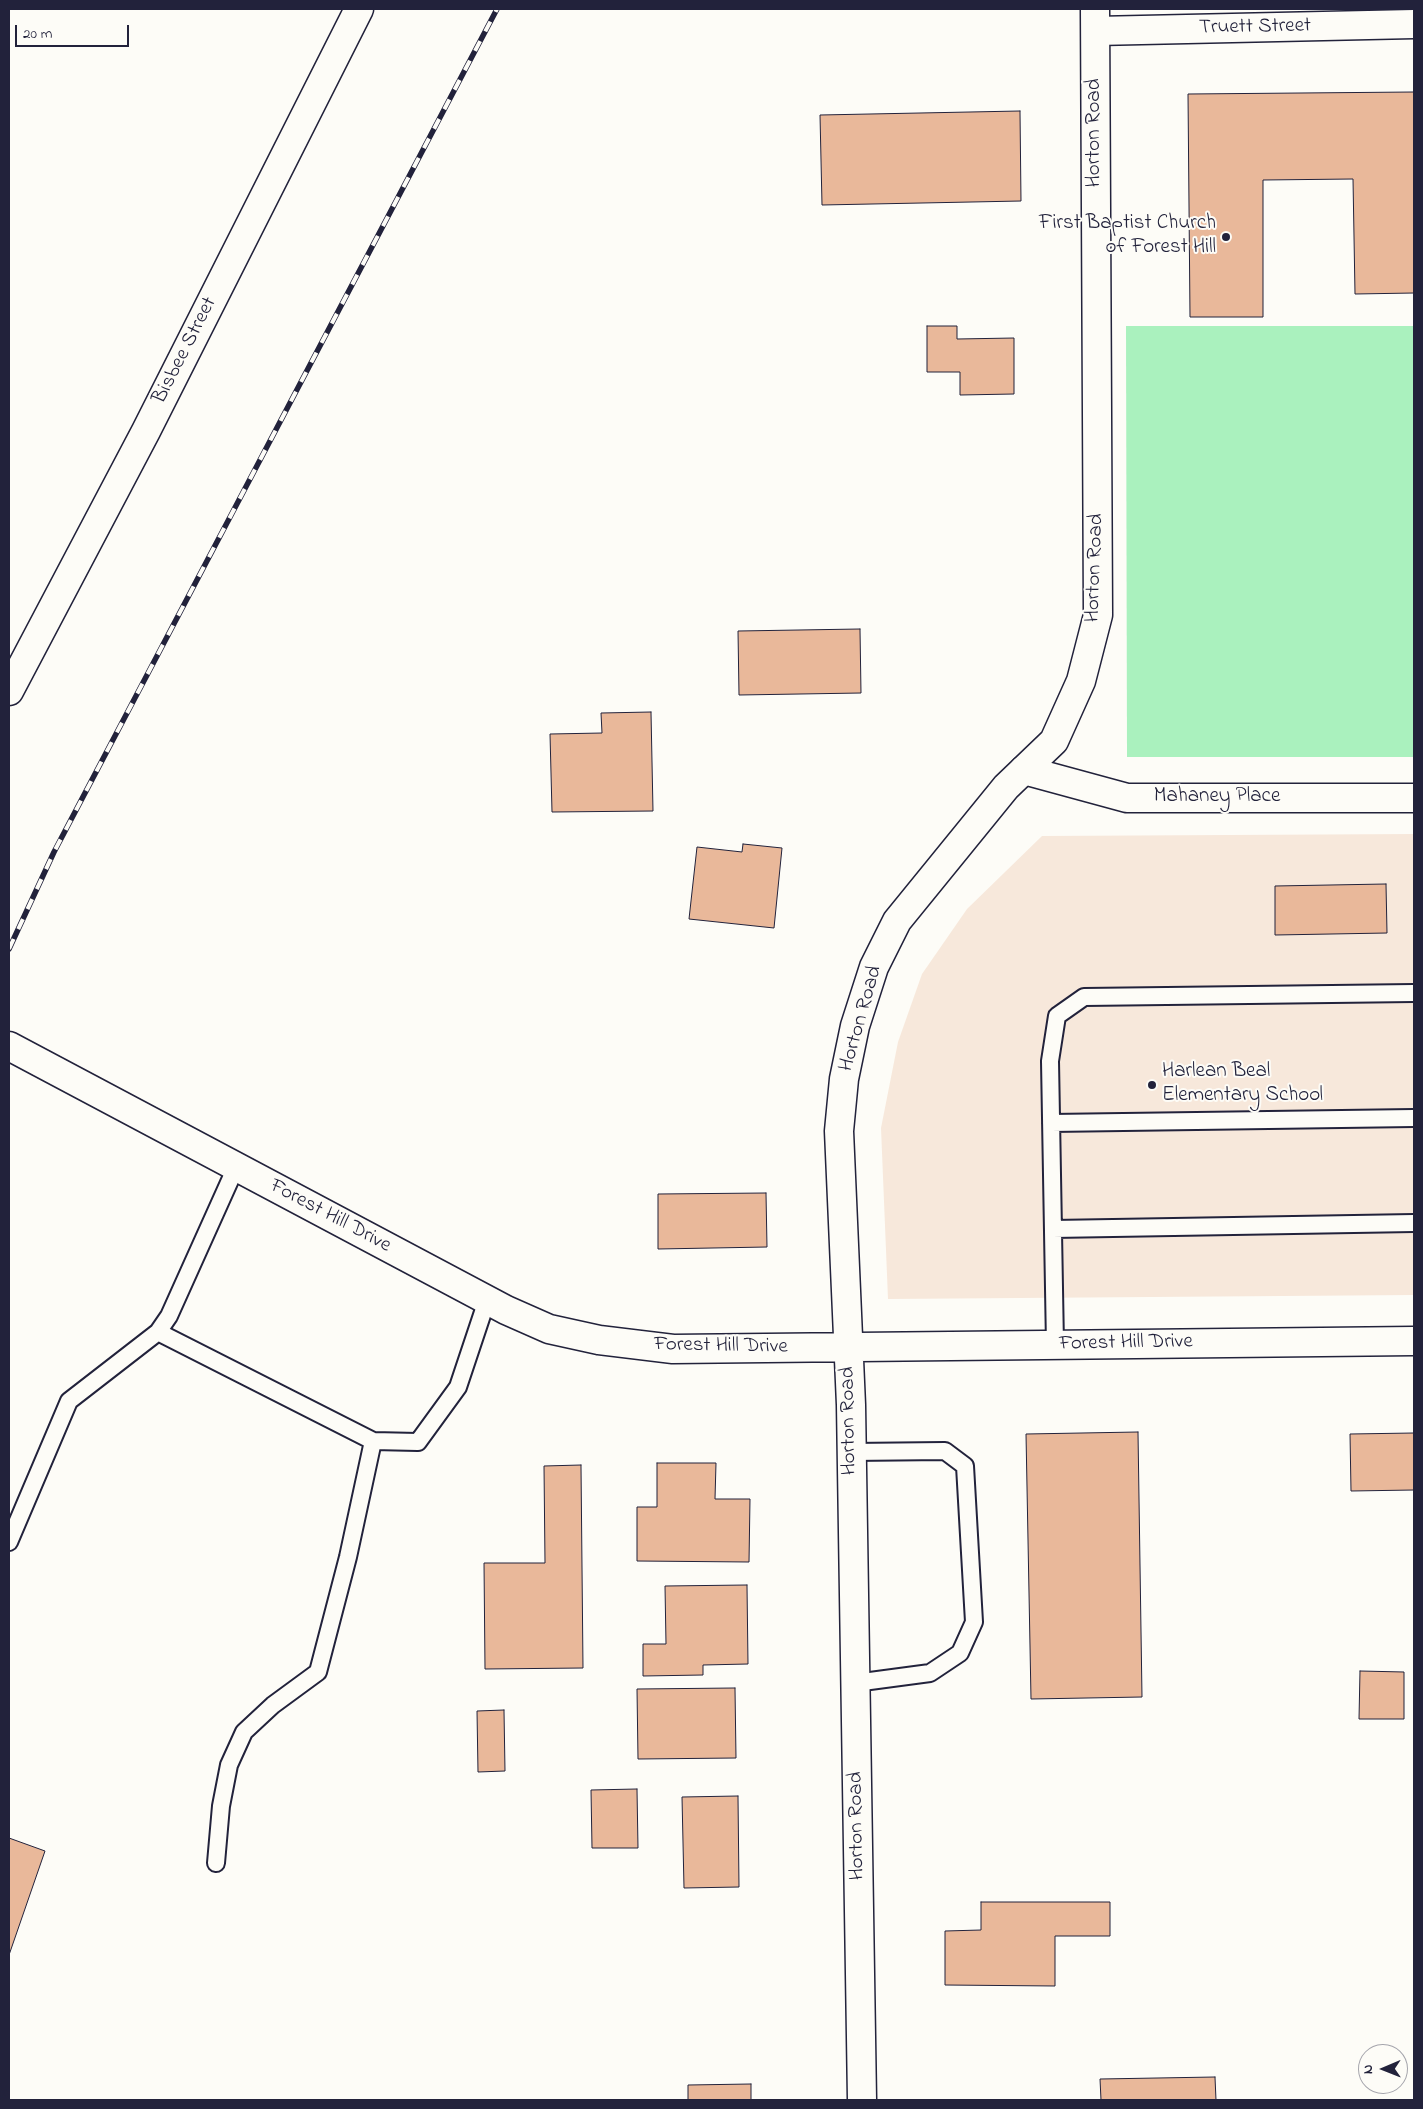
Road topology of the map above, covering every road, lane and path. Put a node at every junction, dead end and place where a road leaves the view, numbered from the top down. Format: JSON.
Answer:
{"nodes":[{"id":1,"x":359,"y":9,"type":"edge"},
{"id":2,"x":1095,"y":20,"type":"edge"},
{"id":3,"x":1414,"y":24,"type":"edge"},
{"id":4,"x":9,"y":691,"type":"edge"},
{"id":5,"x":1024,"y":770,"type":"junction"},
{"id":6,"x":1414,"y":798,"type":"edge"},
{"id":7,"x":1414,"y":992,"type":"edge"},
{"id":8,"x":9,"y":1046,"type":"edge"},
{"id":9,"x":1414,"y":1118,"type":"edge"},
{"id":10,"x":1051,"y":1123,"type":"junction"},
{"id":11,"x":236,"y":1167,"type":"junction"},
{"id":12,"x":1414,"y":1223,"type":"edge"},
{"id":13,"x":1053,"y":1230,"type":"junction"},
{"id":14,"x":487,"y":1300,"type":"junction"},
{"id":15,"x":158,"y":1332,"type":"junction"},
{"id":16,"x":1414,"y":1341,"type":"edge"},
{"id":17,"x":1055,"y":1345,"type":"junction"},
{"id":18,"x":848,"y":1347,"type":"junction"},
{"id":19,"x":373,"y":1441,"type":"junction"},
{"id":20,"x":851,"y":1452,"type":"junction"},
{"id":21,"x":9,"y":1542,"type":"edge"},
{"id":22,"x":855,"y":1683,"type":"junction"},
{"id":23,"x":216,"y":1863,"type":"dead end"},
{"id":24,"x":862,"y":2100,"type":"edge"}],
"edges":[{"from":1,"to":4,"type":"street","name":"Bisbee Street"},
{"from":2,"to":3,"type":"street","name":"Truett Street"},
{"from":2,"to":5,"type":"street","name":"Horton Road"},
{"from":5,"to":6,"type":"street","name":"Mahaney Place"},
{"from":5,"to":18,"type":"street","name":"Horton Road"},
{"from":7,"to":10,"type":"lane"},
{"from":8,"to":11,"type":"street","name":"Forest Hill Drive"},
{"from":9,"to":10,"type":"lane"},
{"from":10,"to":13,"type":"lane"},
{"from":11,"to":14,"type":"street","name":"Forest Hill Drive"},
{"from":11,"to":15,"type":"lane"},
{"from":12,"to":13,"type":"lane"},
{"from":13,"to":17,"type":"lane"},
{"from":14,"to":18,"type":"street","name":"Forest Hill Drive"},
{"from":14,"to":19,"type":"lane"},
{"from":15,"to":19,"type":"lane"},
{"from":15,"to":21,"type":"lane"},
{"from":16,"to":17,"type":"street","name":"Forest Hill Drive"},
{"from":17,"to":18,"type":"street","name":"Forest Hill Drive"},
{"from":18,"to":20,"type":"street","name":"Horton Road"},
{"from":19,"to":23,"type":"lane"},
{"from":20,"to":22,"type":"street","name":"Horton Road"},
{"from":20,"to":22,"type":"lane"},
{"from":22,"to":24,"type":"street","name":"Horton Road"}]}
